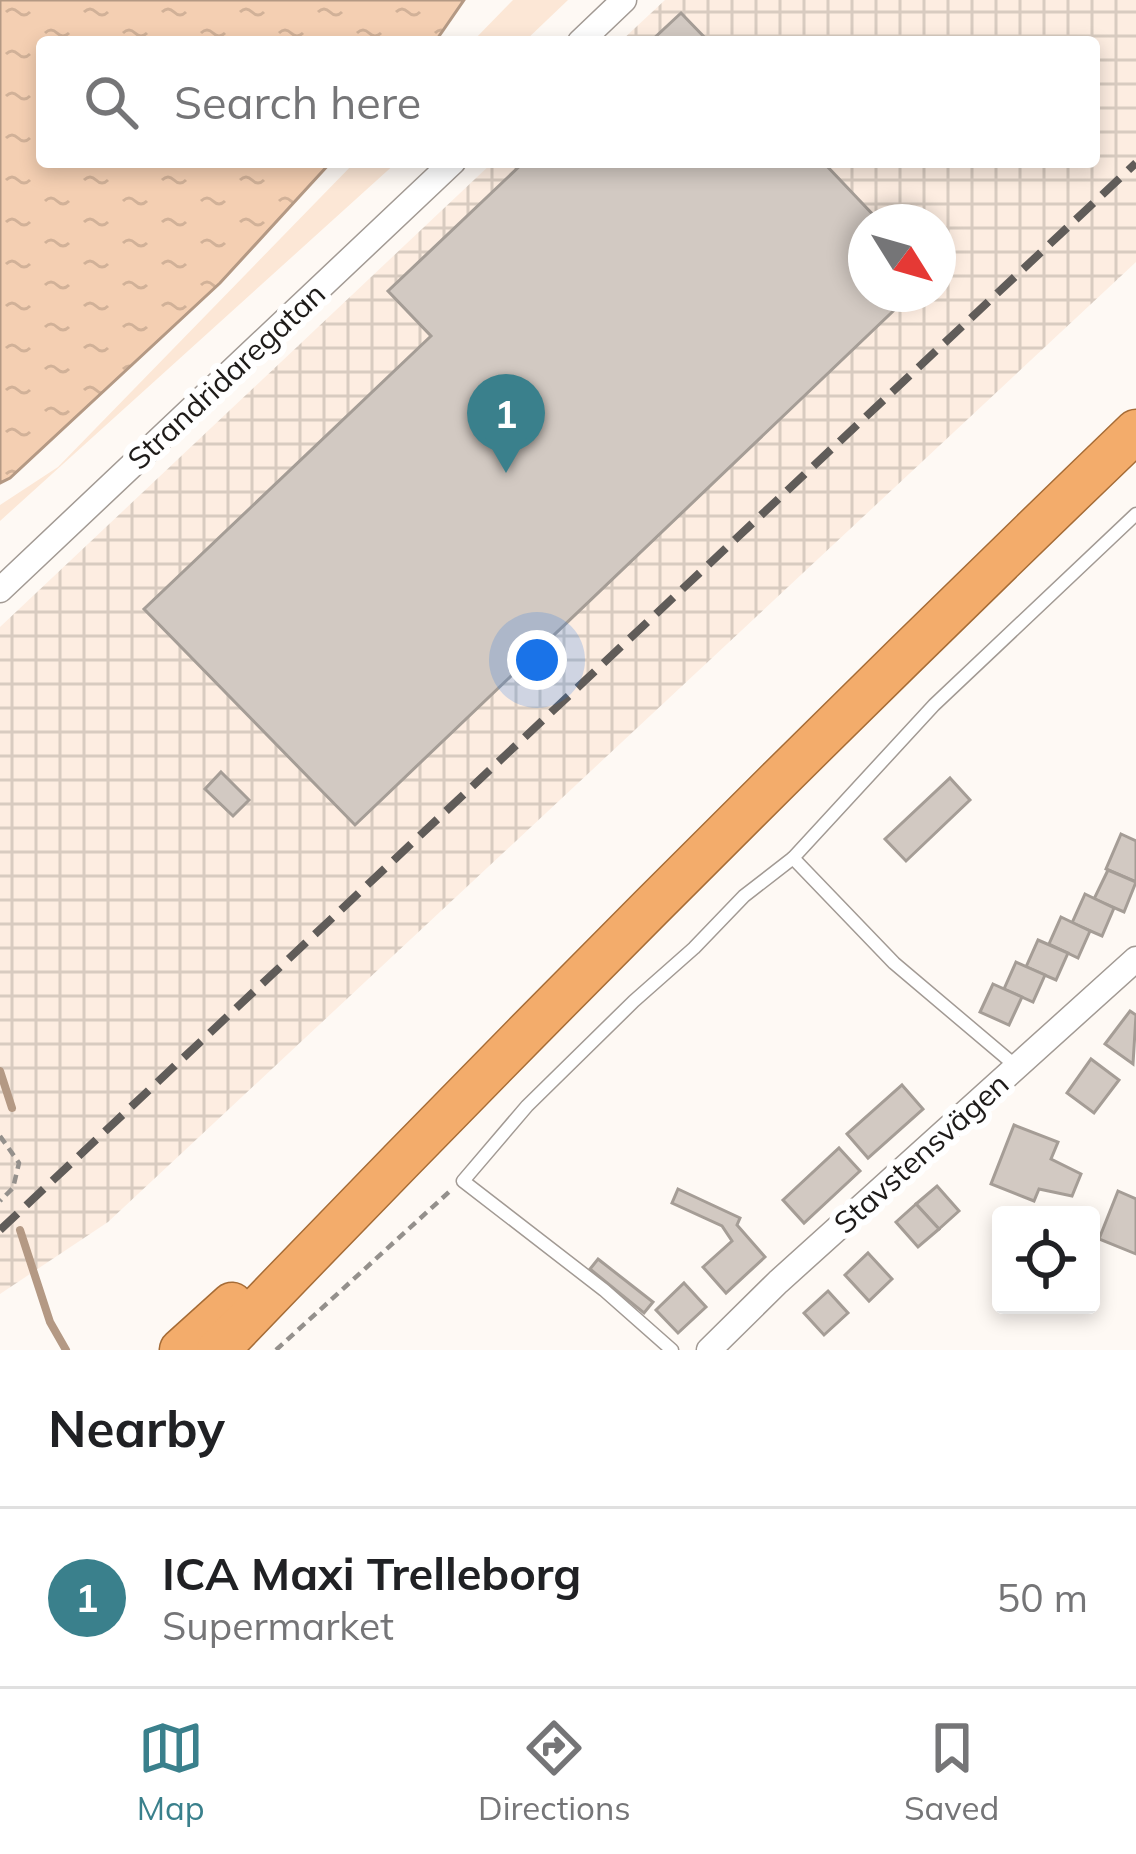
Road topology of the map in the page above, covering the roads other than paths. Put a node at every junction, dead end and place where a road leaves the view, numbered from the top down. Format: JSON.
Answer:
{"nodes":[{"id":1,"x":624,"y":0,"type":"edge"},
{"id":2,"x":586,"y":36,"type":"edge"},
{"id":3,"x":447,"y":168,"type":"edge"},
{"id":4,"x":1136,"y":431,"type":"edge"},
{"id":5,"x":1136,"y":514,"type":"edge"},
{"id":6,"x":0,"y":590,"type":"edge"},
{"id":7,"x":793,"y":858,"type":"junction"},
{"id":8,"x":1136,"y":959,"type":"edge"},
{"id":9,"x":1017,"y":1067,"type":"junction"},
{"id":10,"x":456,"y":1102,"type":"junction"},
{"id":11,"x":181,"y":1350,"type":"edge"},
{"id":12,"x":218,"y":1350,"type":"edge"},
{"id":13,"x":672,"y":1350,"type":"edge"},
{"id":14,"x":709,"y":1350,"type":"edge"}],
"edges":[{"from":1,"to":2,"type":"street"},
{"from":3,"to":6,"type":"street","name":"Strandridaregatan"},
{"from":4,"to":10,"type":"highway"},
{"from":5,"to":7,"type":"lane"},
{"from":7,"to":9,"type":"lane"},
{"from":7,"to":13,"type":"lane"},
{"from":8,"to":9,"type":"street","name":"Stavstensvägen"},
{"from":9,"to":14,"type":"street","name":"Stavstensvägen"},
{"from":10,"to":11,"type":"highway"},
{"from":10,"to":12,"type":"highway"}]}
